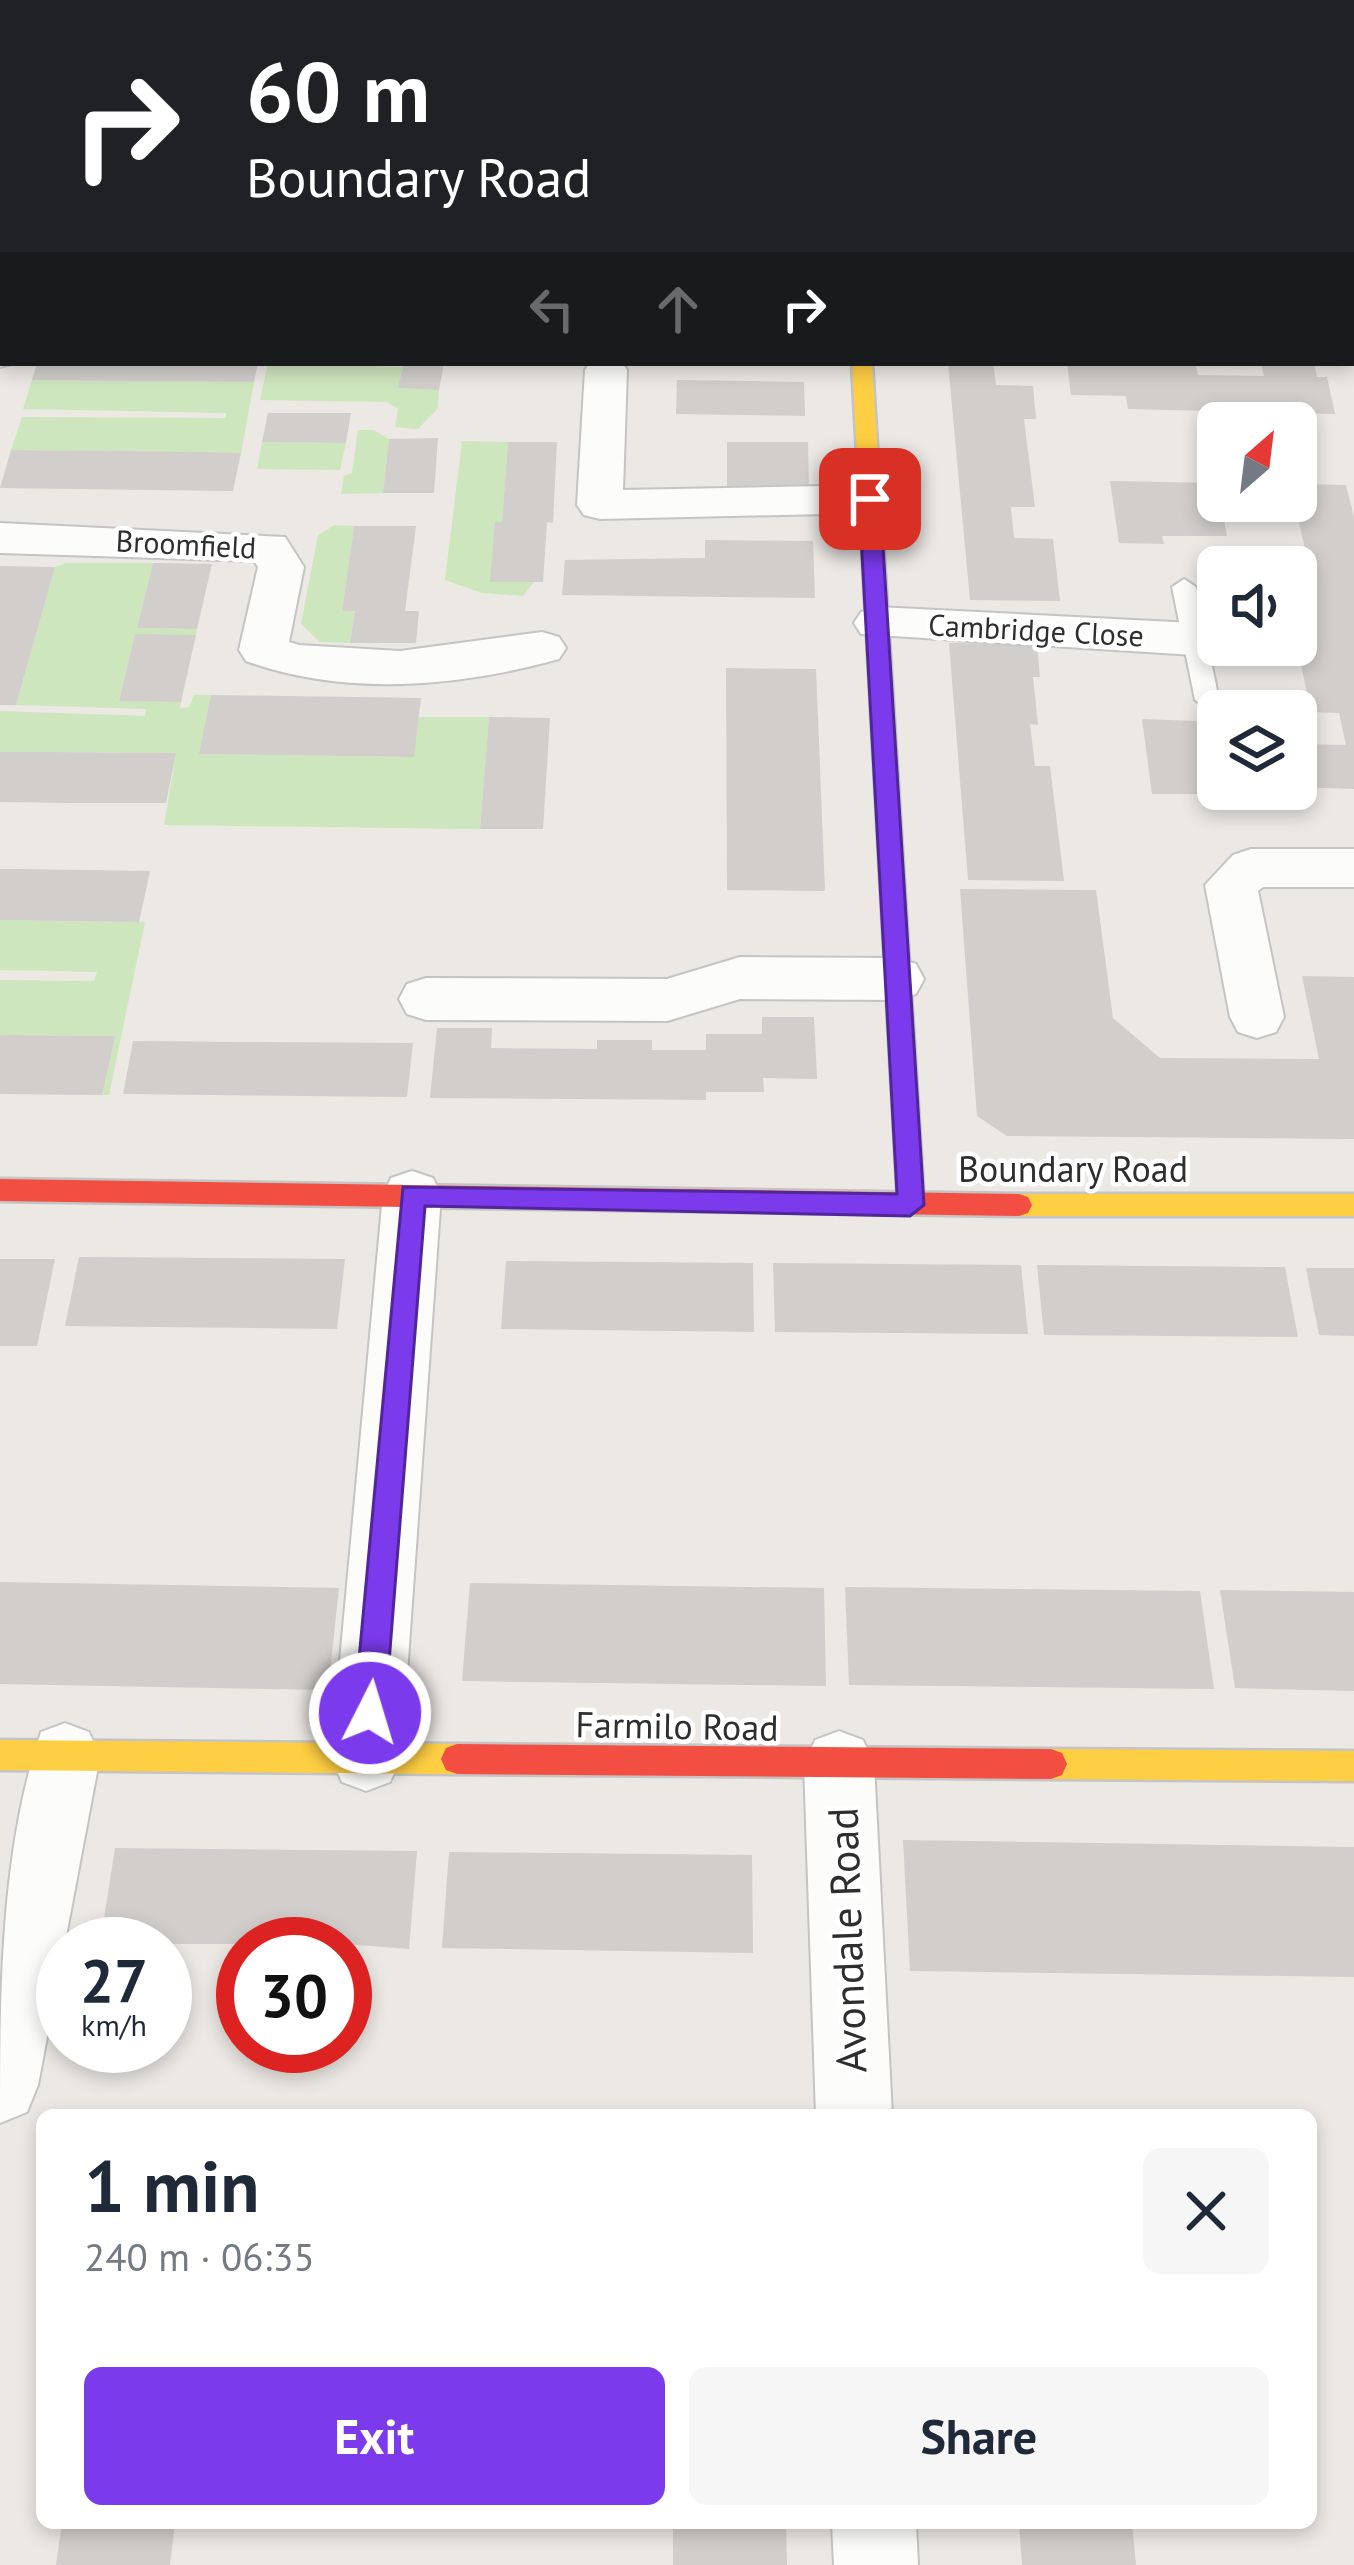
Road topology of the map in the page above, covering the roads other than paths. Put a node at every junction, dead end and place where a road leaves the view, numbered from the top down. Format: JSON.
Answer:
{"nodes":[{"id":1,"x":862,"y":366,"type":"edge"},
{"id":2,"x":605,"y":370,"type":"dead end"},
{"id":3,"x":870,"y":499,"type":"junction"},
{"id":4,"x":0,"y":538,"type":"edge"},
{"id":5,"x":1184,"y":587,"type":"dead end"},
{"id":6,"x":878,"y":622,"type":"junction"},
{"id":7,"x":1194,"y":639,"type":"junction"},
{"id":8,"x":542,"y":648,"type":"dead end"},
{"id":9,"x":1205,"y":690,"type":"edge"},
{"id":10,"x":1354,"y":868,"type":"edge"},
{"id":11,"x":897,"y":979,"type":"junction"},
{"id":12,"x":426,"y":999,"type":"dead end"},
{"id":13,"x":1257,"y":1016,"type":"dead end"},
{"id":14,"x":0,"y":1190,"type":"edge"},
{"id":15,"x":412,"y":1195,"type":"junction"},
{"id":16,"x":910,"y":1205,"type":"junction"},
{"id":17,"x":1354,"y":1205,"type":"edge"},
{"id":18,"x":33,"y":1755,"type":"edge"},
{"id":19,"x":366,"y":1758,"type":"junction"},
{"id":20,"x":839,"y":1764,"type":"junction"},
{"id":21,"x":1354,"y":1766,"type":"edge"},
{"id":22,"x":0,"y":2085,"type":"edge"},
{"id":23,"x":854,"y":2109,"type":"edge"},
{"id":24,"x":874,"y":2529,"type":"edge"},
{"id":25,"x":876,"y":2565,"type":"edge"}],
"edges":[{"from":1,"to":3,"type":"street"},
{"from":2,"to":3,"type":"street"},
{"from":3,"to":6,"type":"street"},
{"from":4,"to":8,"type":"street","name":"Broomfield"},
{"from":5,"to":7,"type":"lane","name":"Cambridge Close"},
{"from":6,"to":7,"type":"street","name":"Cambridge Close"},
{"from":6,"to":11,"type":"street"},
{"from":7,"to":9,"type":"lane","name":"Cambridge Close"},
{"from":10,"to":13,"type":"street"},
{"from":11,"to":12,"type":"street"},
{"from":11,"to":16,"type":"street"},
{"from":14,"to":15,"type":"street","name":"Boundary Road"},
{"from":15,"to":16,"type":"street","name":"Boundary Road"},
{"from":15,"to":19,"type":"street"},
{"from":16,"to":17,"type":"street","name":"Boundary Road"},
{"from":18,"to":19,"type":"street","name":"Farmilo Road"},
{"from":18,"to":22,"type":"street"},
{"from":19,"to":20,"type":"street","name":"Farmilo Road"},
{"from":20,"to":21,"type":"street","name":"Farmilo Road"},
{"from":20,"to":23,"type":"street","name":"Avondale Road"},
{"from":24,"to":25,"type":"street"}]}
